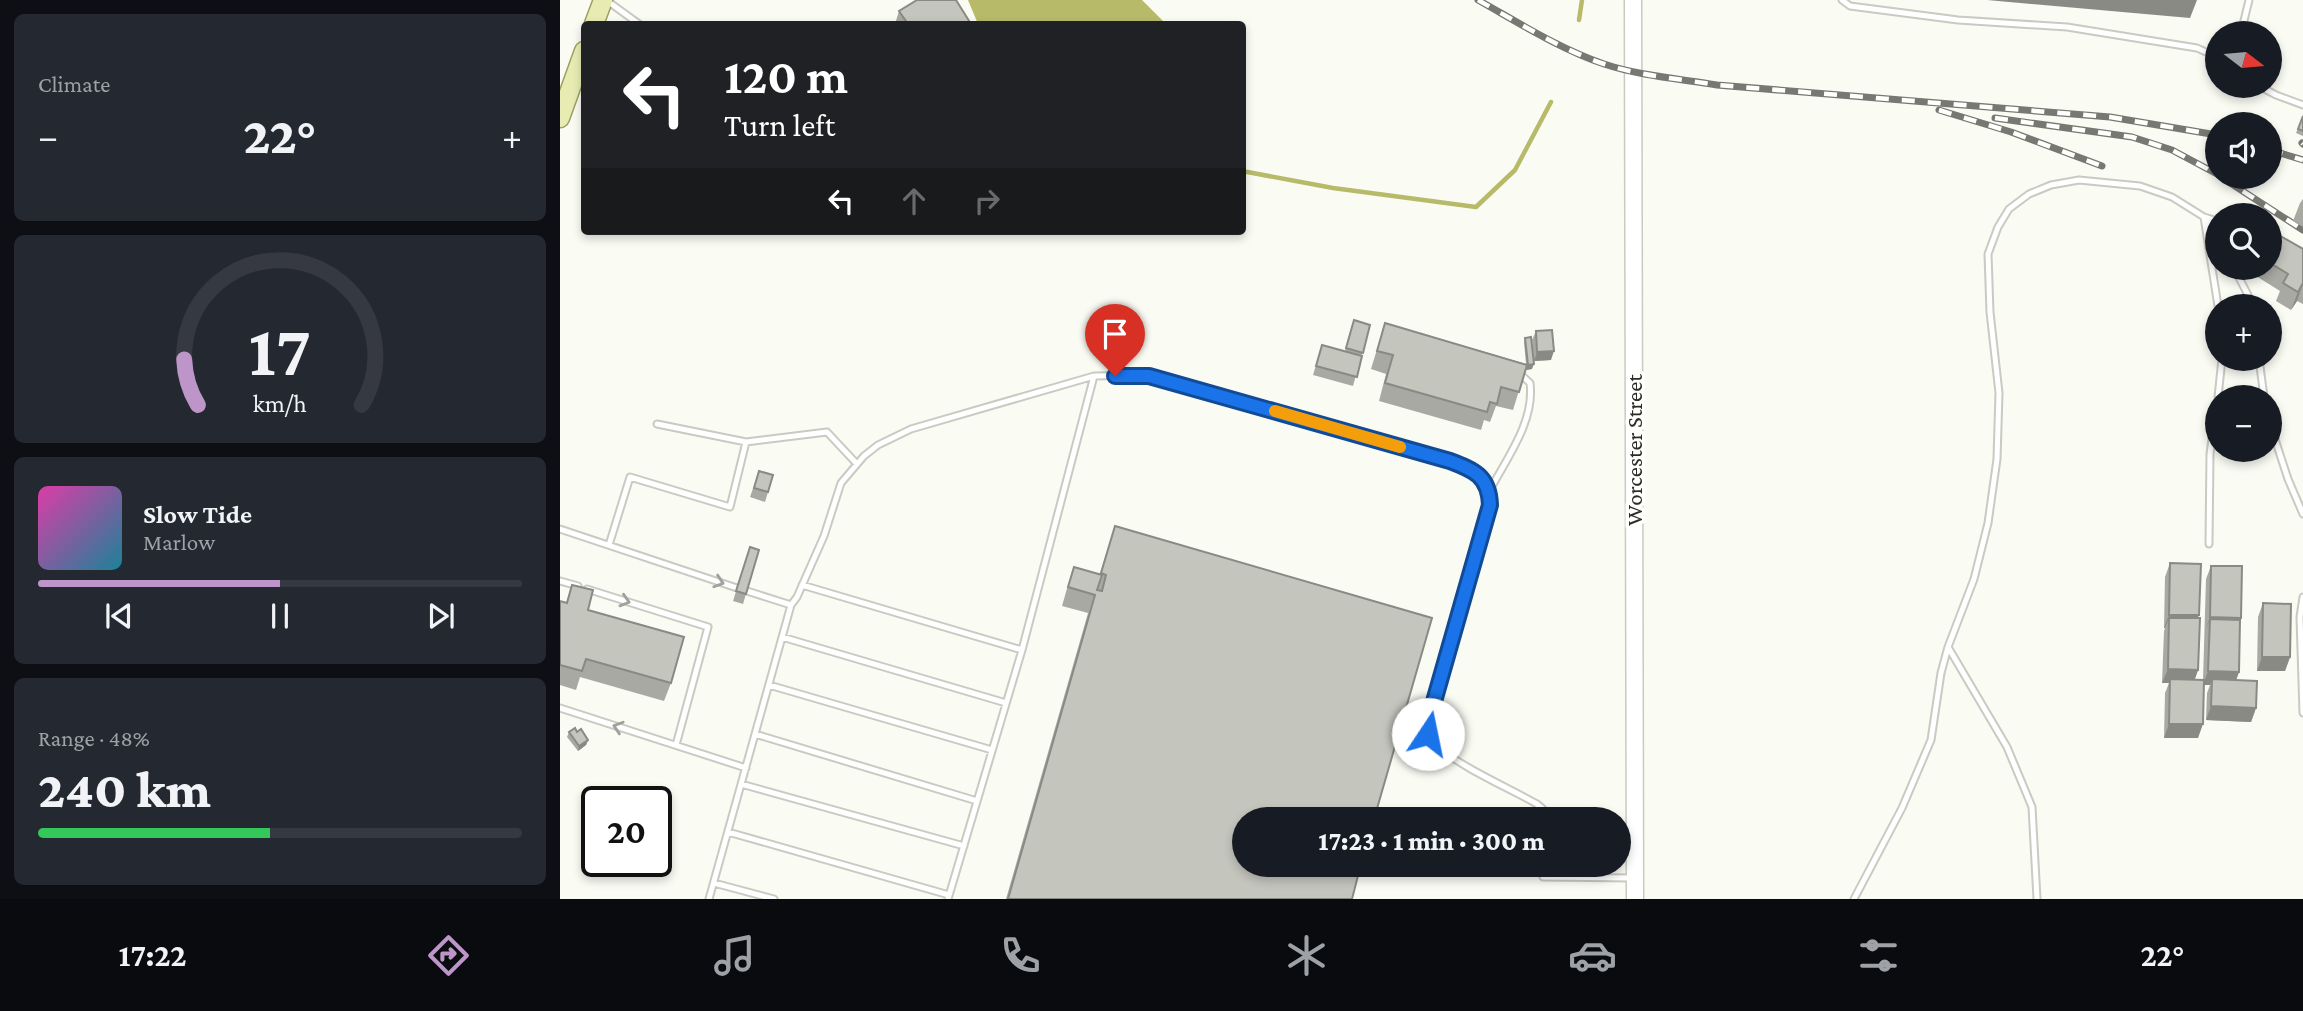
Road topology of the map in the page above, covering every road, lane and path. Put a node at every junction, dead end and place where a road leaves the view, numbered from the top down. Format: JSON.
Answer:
{"nodes":[{"id":1,"x":604,"y":0,"type":"edge"},
{"id":2,"x":1633,"y":0,"type":"edge"},
{"id":3,"x":1842,"y":0,"type":"edge"},
{"id":4,"x":2249,"y":0,"type":"edge"},
{"id":5,"x":595,"y":21,"type":"edge"},
{"id":6,"x":635,"y":21,"type":"edge"},
{"id":7,"x":2244,"y":21,"type":"edge"},
{"id":8,"x":2205,"y":52,"type":"edge"},
{"id":9,"x":581,"y":59,"type":"edge"},
{"id":10,"x":2282,"y":97,"type":"edge"},
{"id":11,"x":2303,"y":105,"type":"edge"},
{"id":12,"x":561,"y":114,"type":"edge"},
{"id":13,"x":2204,"y":217,"type":"joint"},
{"id":14,"x":2216,"y":294,"type":"edge"},
{"id":15,"x":1511,"y":369,"type":"edge"},
{"id":16,"x":1094,"y":376,"type":"junction"},
{"id":17,"x":657,"y":424,"type":"dead end"},
{"id":18,"x":746,"y":442,"type":"junction"},
{"id":19,"x":2282,"y":461,"type":"edge"},
{"id":20,"x":2210,"y":462,"type":"edge"},
{"id":21,"x":857,"y":464,"type":"junction"},
{"id":22,"x":1490,"y":491,"type":"junction"},
{"id":23,"x":2303,"y":514,"type":"edge"},
{"id":24,"x":560,"y":529,"type":"edge"},
{"id":25,"x":2209,"y":544,"type":"dead end"},
{"id":26,"x":609,"y":545,"type":"junction"},
{"id":27,"x":560,"y":581,"type":"edge"},
{"id":28,"x":802,"y":586,"type":"junction"},
{"id":29,"x":737,"y":587,"type":"edge"},
{"id":30,"x":747,"y":591,"type":"edge"},
{"id":31,"x":2303,"y":597,"type":"edge"},
{"id":32,"x":791,"y":605,"type":"junction"},
{"id":33,"x":782,"y":637,"type":"junction"},
{"id":34,"x":1948,"y":647,"type":"junction"},
{"id":35,"x":1021,"y":650,"type":"junction"},
{"id":36,"x":769,"y":685,"type":"junction"},
{"id":37,"x":1006,"y":703,"type":"junction"},
{"id":38,"x":560,"y":708,"type":"edge"},
{"id":39,"x":2303,"y":713,"type":"edge"},
{"id":40,"x":755,"y":734,"type":"junction"},
{"id":41,"x":676,"y":745,"type":"junction"},
{"id":42,"x":992,"y":750,"type":"junction"},
{"id":43,"x":746,"y":768,"type":"junction"},
{"id":44,"x":741,"y":784,"type":"junction"},
{"id":45,"x":977,"y":801,"type":"junction"},
{"id":46,"x":1541,"y":807,"type":"edge"},
{"id":47,"x":728,"y":832,"type":"junction"},
{"id":48,"x":964,"y":846,"type":"junction"},
{"id":49,"x":1543,"y":877,"type":"edge"},
{"id":50,"x":1635,"y":878,"type":"junction"},
{"id":51,"x":713,"y":883,"type":"junction"},
{"id":52,"x":949,"y":897,"type":"edge"},
{"id":53,"x":709,"y":899,"type":"edge"},
{"id":54,"x":774,"y":899,"type":"edge"},
{"id":55,"x":1635,"y":899,"type":"edge"},
{"id":56,"x":1854,"y":899,"type":"edge"},
{"id":57,"x":2037,"y":899,"type":"edge"}],
"edges":[{"from":1,"to":5,"type":"main road"},
{"from":1,"to":6,"type":"lane"},
{"from":2,"to":50,"type":"main road","name":"Worcester Street"},
{"from":3,"to":8,"type":"lane"},
{"from":4,"to":7,"type":"lane"},
{"from":9,"to":12,"type":"main road"},
{"from":10,"to":11,"type":"lane"},
{"from":13,"to":14,"type":"lane"},
{"from":13,"to":34,"type":"lane"},
{"from":15,"to":22,"type":"lane"},
{"from":16,"to":21,"type":"lane"},
{"from":16,"to":22,"type":"lane"},
{"from":16,"to":35,"type":"lane"},
{"from":17,"to":18,"type":"lane"},
{"from":18,"to":21,"type":"lane"},
{"from":18,"to":26,"type":"lane"},
{"from":19,"to":23,"type":"lane"},
{"from":20,"to":25,"type":"lane"},
{"from":21,"to":28,"type":"lane"},
{"from":22,"to":46,"type":"lane"},
{"from":24,"to":26,"type":"lane"},
{"from":26,"to":29,"type":"lane","one_way":true},
{"from":27,"to":41,"type":"lane","one_way":true},
{"from":28,"to":32,"type":"lane"},
{"from":28,"to":35,"type":"lane"},
{"from":30,"to":32,"type":"lane"},
{"from":31,"to":39,"type":"lane"},
{"from":32,"to":33,"type":"lane"},
{"from":33,"to":36,"type":"lane"},
{"from":33,"to":37,"type":"lane"},
{"from":34,"to":56,"type":"lane"},
{"from":34,"to":57,"type":"lane"},
{"from":35,"to":37,"type":"lane"},
{"from":36,"to":40,"type":"lane"},
{"from":36,"to":42,"type":"lane"},
{"from":37,"to":42,"type":"lane"},
{"from":41,"to":38,"type":"lane","one_way":true},
{"from":40,"to":43,"type":"lane"},
{"from":40,"to":45,"type":"lane"},
{"from":41,"to":43,"type":"lane"},
{"from":42,"to":45,"type":"lane"},
{"from":43,"to":44,"type":"lane"},
{"from":44,"to":47,"type":"lane"},
{"from":44,"to":48,"type":"lane"},
{"from":45,"to":48,"type":"lane"},
{"from":47,"to":51,"type":"lane"},
{"from":47,"to":52,"type":"lane"},
{"from":48,"to":52,"type":"lane"},
{"from":49,"to":50,"type":"lane"},
{"from":50,"to":55,"type":"main road","name":"Worcester Street"},
{"from":51,"to":53,"type":"lane"},
{"from":51,"to":54,"type":"lane"}]}
